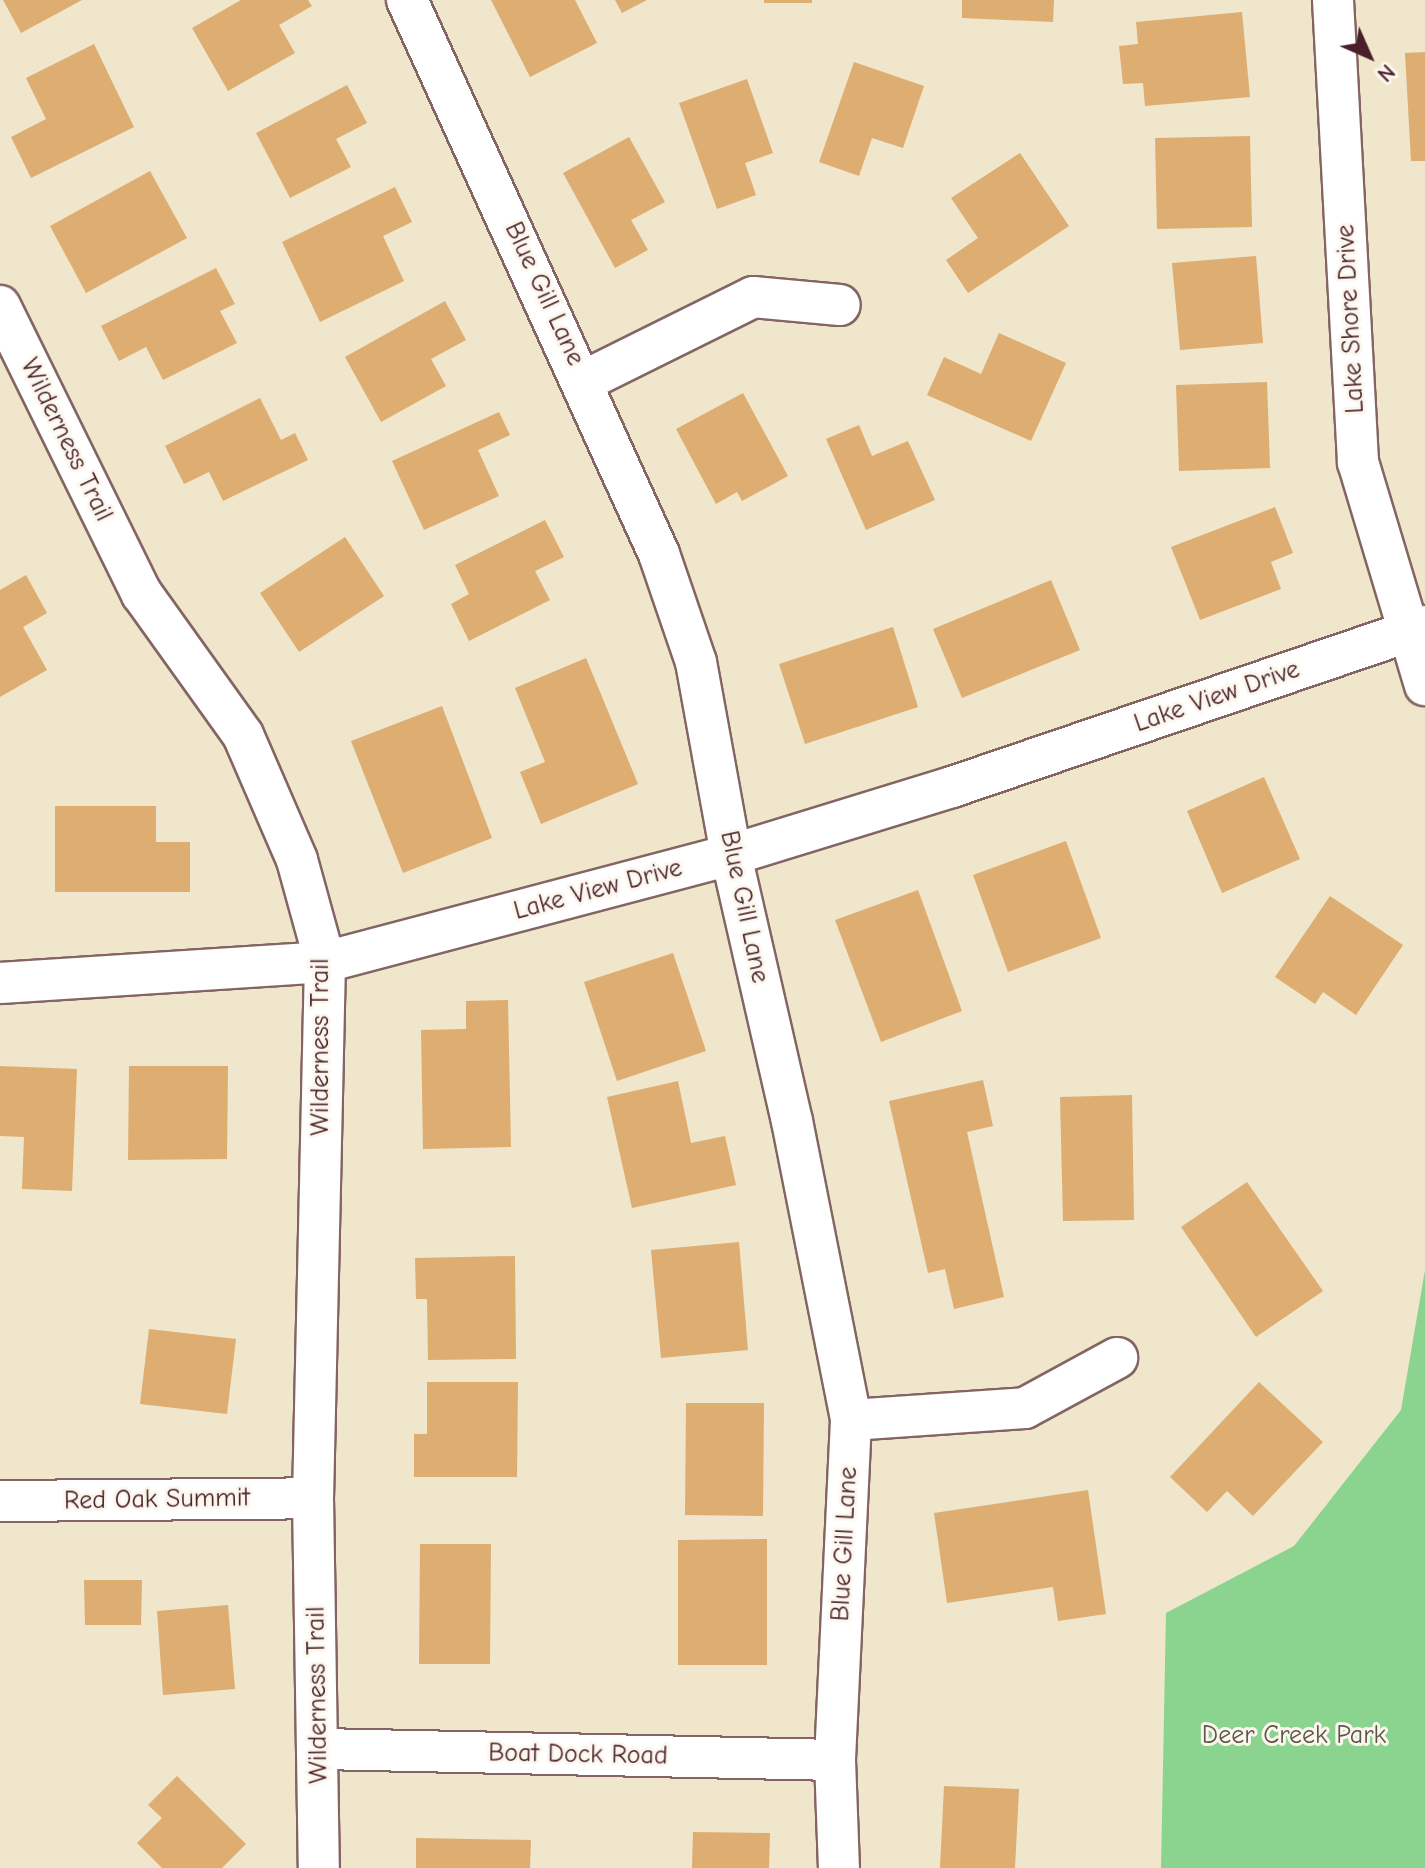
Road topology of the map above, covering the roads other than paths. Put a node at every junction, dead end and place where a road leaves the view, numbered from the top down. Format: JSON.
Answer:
{"nodes":[{"id":1,"x":407,"y":0,"type":"edge"},
{"id":2,"x":1333,"y":0,"type":"edge"},
{"id":3,"x":840,"y":305,"type":"dead end"},
{"id":4,"x":0,"y":306,"type":"edge"},
{"id":5,"x":584,"y":381,"type":"junction"},
{"id":6,"x":1416,"y":629,"type":"edge"},
{"id":7,"x":1425,"y":685,"type":"edge"},
{"id":8,"x":731,"y":855,"type":"junction"},
{"id":9,"x":325,"y":962,"type":"junction"},
{"id":10,"x":0,"y":983,"type":"edge"},
{"id":11,"x":1117,"y":1358,"type":"dead end"},
{"id":12,"x":851,"y":1420,"type":"junction"},
{"id":13,"x":313,"y":1498,"type":"junction"},
{"id":14,"x":0,"y":1501,"type":"edge"},
{"id":15,"x":320,"y":1749,"type":"junction"},
{"id":16,"x":835,"y":1760,"type":"junction"},
{"id":17,"x":319,"y":1868,"type":"edge"},
{"id":18,"x":839,"y":1868,"type":"edge"}],
"edges":[{"from":1,"to":5,"type":"street","name":"Blue Gill Lane"},
{"from":2,"to":6,"type":"street","name":"Lake Shore Drive"},
{"from":3,"to":5,"type":"street"},
{"from":4,"to":9,"type":"street","name":"Wilderness Trail"},
{"from":5,"to":8,"type":"street","name":"Blue Gill Lane"},
{"from":6,"to":7,"type":"street","name":"Lake Shore Drive"},
{"from":6,"to":8,"type":"street","name":"Lake View Drive"},
{"from":8,"to":9,"type":"street","name":"Lake View Drive"},
{"from":8,"to":12,"type":"street","name":"Blue Gill Lane"},
{"from":9,"to":10,"type":"street","name":"Lake View Drive"},
{"from":9,"to":13,"type":"street","name":"Wilderness Trail"},
{"from":11,"to":12,"type":"street"},
{"from":12,"to":16,"type":"street","name":"Blue Gill Lane"},
{"from":13,"to":14,"type":"street","name":"Red Oak Summit"},
{"from":13,"to":15,"type":"street","name":"Wilderness Trail"},
{"from":15,"to":16,"type":"street","name":"Boat Dock Road"},
{"from":15,"to":17,"type":"street","name":"Wilderness Trail"},
{"from":16,"to":18,"type":"street","name":"Blue Gill Lane"}]}
